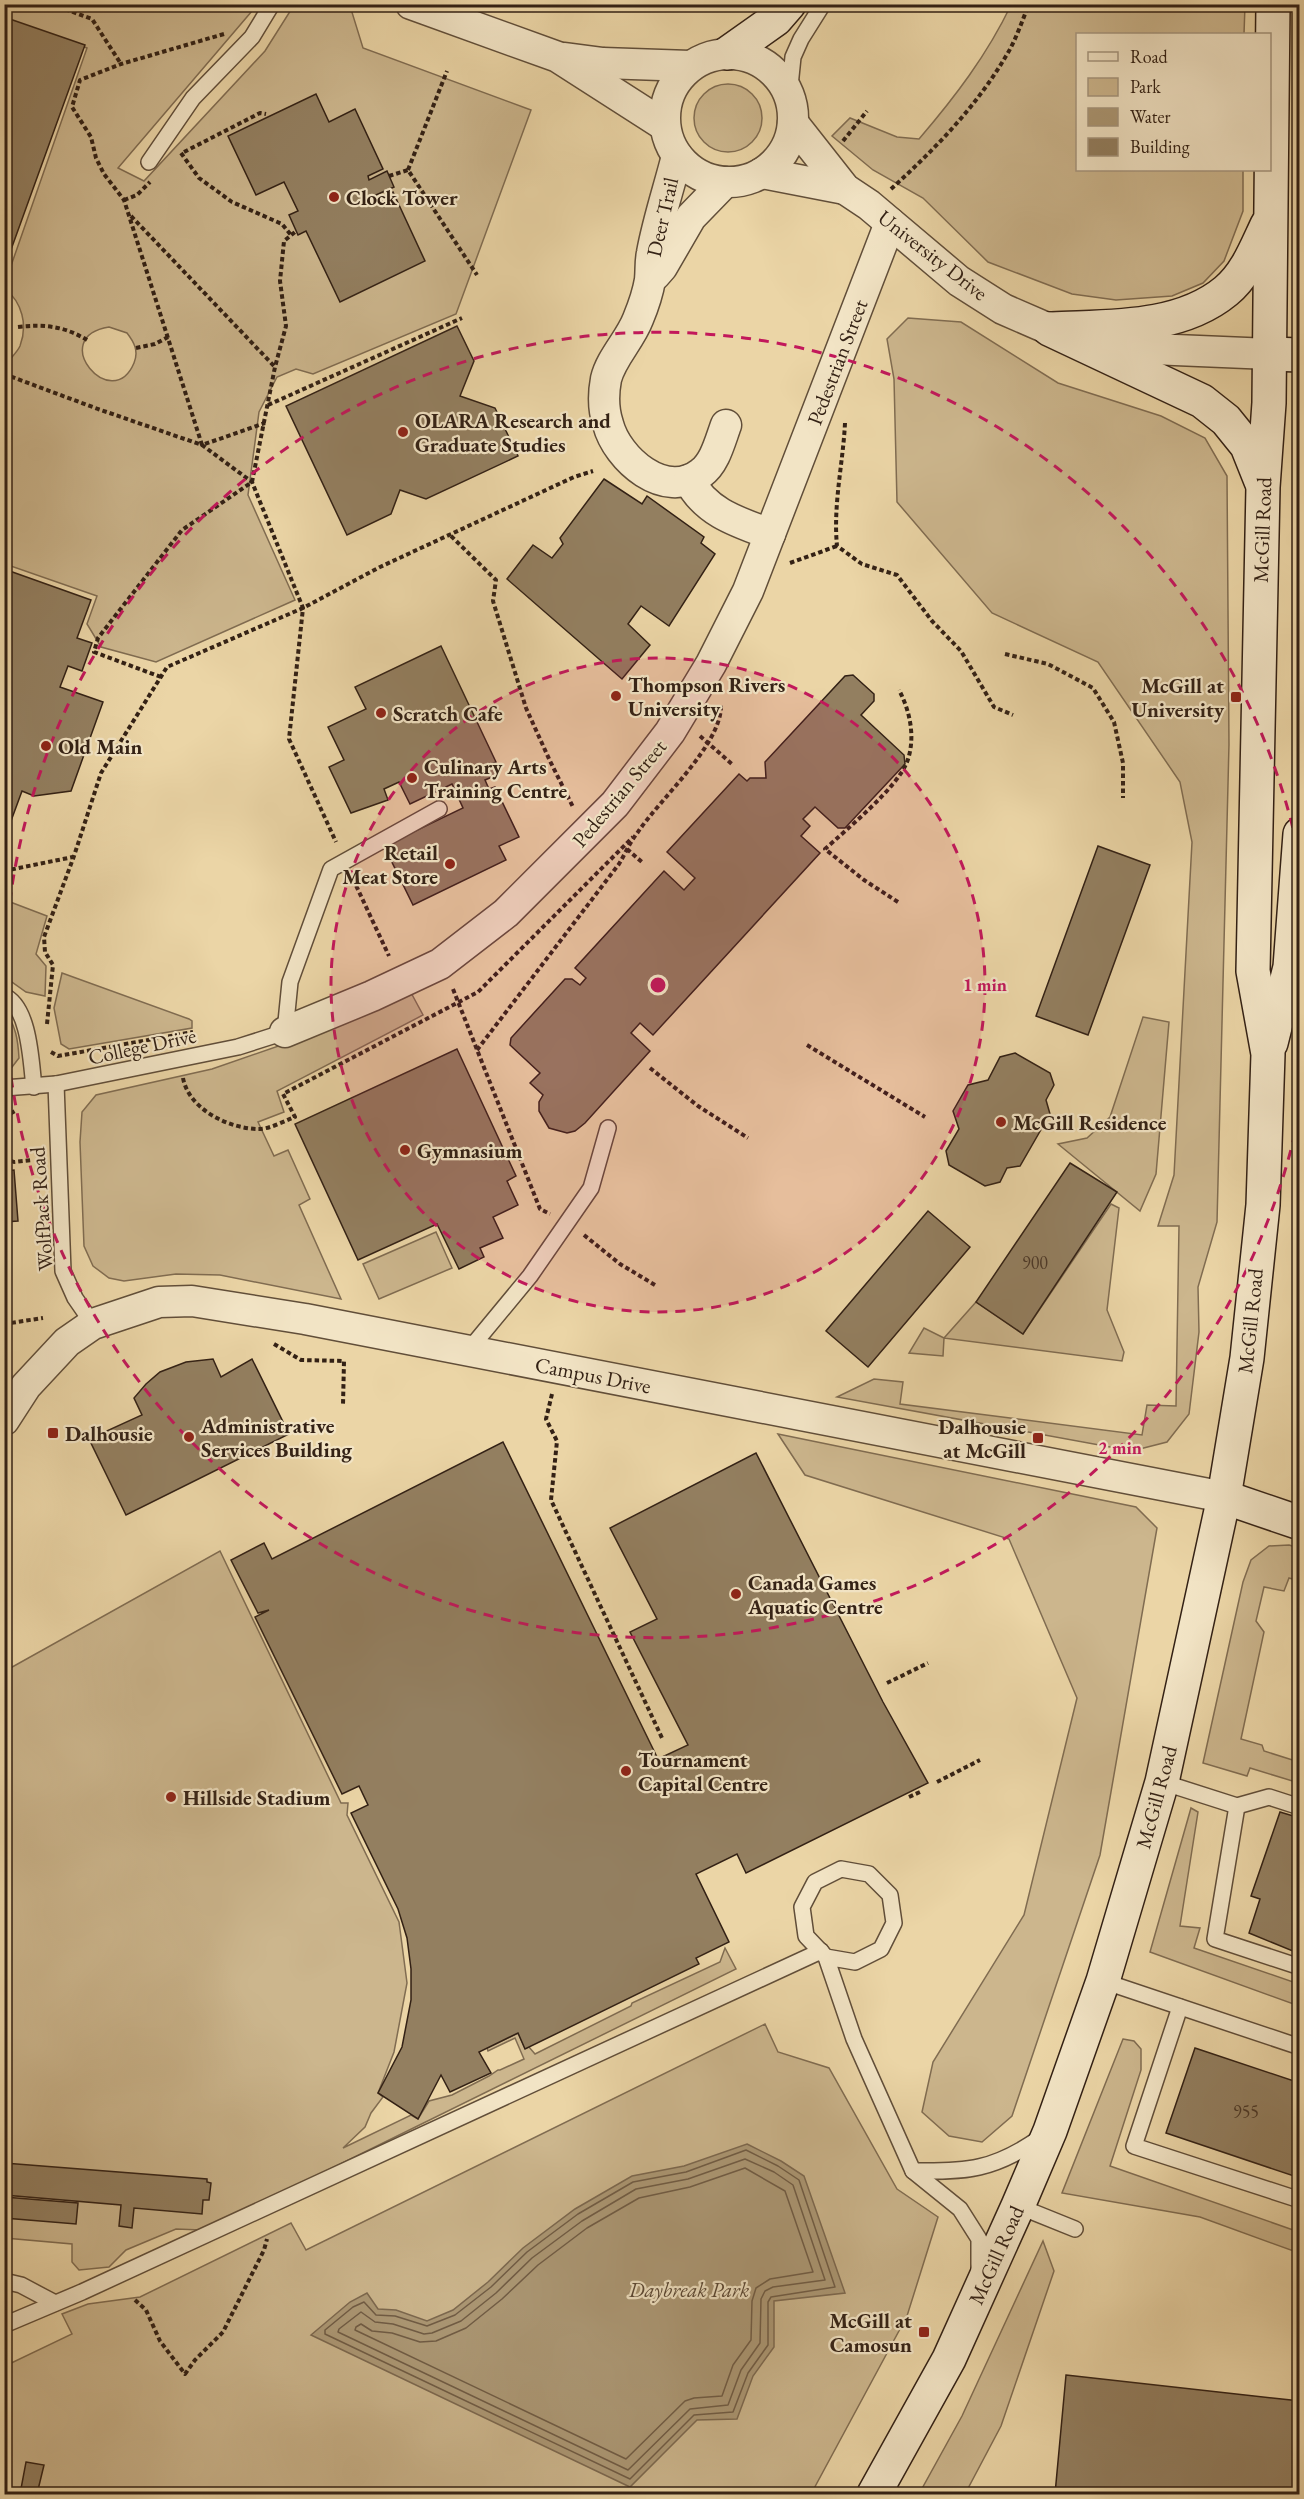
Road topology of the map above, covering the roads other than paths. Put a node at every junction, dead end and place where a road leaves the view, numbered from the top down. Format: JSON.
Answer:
{"nodes":[{"id":1,"x":272,"y":4,"type":"edge"},
{"id":2,"x":411,"y":4,"type":"edge"},
{"id":3,"x":789,"y":4,"type":"edge"},
{"id":4,"x":823,"y":4,"type":"edge"},
{"id":5,"x":1273,"y":4,"type":"edge"},
{"id":6,"x":728,"y":53,"type":"junction"},
{"id":7,"x":558,"y":57,"type":"junction"},
{"id":8,"x":690,"y":66,"type":"junction"},
{"id":9,"x":791,"y":110,"type":"junction"},
{"id":10,"x":664,"y":125,"type":"junction"},
{"id":11,"x":677,"y":156,"type":"junction"},
{"id":12,"x":149,"y":162,"type":"dead end"},
{"id":13,"x":762,"y":173,"type":"junction"},
{"id":14,"x":725,"y":182,"type":"junction"},
{"id":15,"x":845,"y":189,"type":"junction"},
{"id":16,"x":1271,"y":218,"type":"junction"},
{"id":17,"x":890,"y":223,"type":"junction"},
{"id":18,"x":650,"y":279,"type":"junction"},
{"id":19,"x":1048,"y":329,"type":"junction"},
{"id":20,"x":1285,"y":355,"type":"edge"},
{"id":21,"x":726,"y":425,"type":"dead end"},
{"id":22,"x":689,"y":480,"type":"junction"},
{"id":23,"x":1263,"y":487,"type":"junction"},
{"id":24,"x":770,"y":534,"type":"junction"},
{"id":25,"x":439,"y":809,"type":"dead end"},
{"id":26,"x":1299,"y":834,"type":"edge"},
{"id":27,"x":4,"y":996,"type":"edge"},
{"id":28,"x":285,"y":1032,"type":"junction"},
{"id":29,"x":1268,"y":1053,"type":"junction"},
{"id":30,"x":56,"y":1084,"type":"junction"},
{"id":31,"x":34,"y":1087,"type":"junction"},
{"id":32,"x":4,"y":1088,"type":"edge"},
{"id":33,"x":608,"y":1128,"type":"dead end"},
{"id":34,"x":93,"y":1324,"type":"junction"},
{"id":35,"x":468,"y":1350,"type":"junction"},
{"id":36,"x":4,"y":1420,"type":"edge"},
{"id":37,"x":1224,"y":1497,"type":"junction"},
{"id":38,"x":1299,"y":1523,"type":"edge"},
{"id":39,"x":1162,"y":1782,"type":"junction"},
{"id":40,"x":1237,"y":1806,"type":"junction"},
{"id":41,"x":1299,"y":1807,"type":"edge"},
{"id":42,"x":823,"y":1954,"type":"junction"},
{"id":43,"x":1299,"y":1967,"type":"edge"},
{"id":44,"x":1103,"y":1981,"type":"junction"},
{"id":45,"x":1180,"y":2007,"type":"junction"},
{"id":46,"x":1299,"y":2047,"type":"edge"},
{"id":47,"x":1050,"y":2131,"type":"junction"},
{"id":48,"x":913,"y":2171,"type":"junction"},
{"id":49,"x":1299,"y":2200,"type":"edge"},
{"id":50,"x":1018,"y":2206,"type":"junction"},
{"id":51,"x":1075,"y":2229,"type":"dead end"},
{"id":52,"x":4,"y":2281,"type":"edge"},
{"id":53,"x":980,"y":2291,"type":"junction"},
{"id":54,"x":55,"y":2303,"type":"junction"},
{"id":55,"x":4,"y":2325,"type":"edge"},
{"id":56,"x":874,"y":2494,"type":"edge"}],
"edges":[{"from":1,"to":12,"type":"lane"},
{"from":2,"to":7,"type":"street"},
{"from":3,"to":6,"type":"main road"},
{"from":4,"to":9,"type":"lane"},
{"from":5,"to":16,"type":"main road","name":"McGill Road"},
{"from":6,"to":8,"type":"street"},
{"from":6,"to":9,"type":"street"},
{"from":7,"to":8,"type":"street"},
{"from":7,"to":10,"type":"street"},
{"from":8,"to":10,"type":"street"},
{"from":9,"to":13,"type":"street"},
{"from":9,"to":15,"type":"street","name":"University Drive"},
{"from":10,"to":11,"type":"street"},
{"from":11,"to":14,"type":"street"},
{"from":11,"to":18,"type":"street","name":"Deer Trail"},
{"from":13,"to":14,"type":"street"},
{"from":13,"to":15,"type":"street","name":"University Drive"},
{"from":14,"to":18,"type":"street","name":"Deer Trail"},
{"from":15,"to":17,"type":"street","name":"University Drive"},
{"from":16,"to":19,"type":"main road"},
{"from":16,"to":20,"type":"main road","name":"McGill Road"},
{"from":17,"to":19,"type":"street","name":"University Drive"},
{"from":17,"to":24,"type":"street","name":"Pedestrian Street"},
{"from":18,"to":22,"type":"street","name":"Deer Trail"},
{"from":19,"to":20,"type":"street","name":"University Drive"},
{"from":19,"to":23,"type":"main road"},
{"from":20,"to":23,"type":"main road","name":"McGill Road"},
{"from":21,"to":22,"type":"street"},
{"from":22,"to":24,"type":"street"},
{"from":23,"to":29,"type":"main road","name":"McGill Road"},
{"from":24,"to":28,"type":"street","name":"Pedestrian Street"},
{"from":25,"to":28,"type":"lane"},
{"from":26,"to":29,"type":"main road","name":"McGill Road"},
{"from":27,"to":31,"type":"lane"},
{"from":28,"to":30,"type":"lane","name":"College Drive"},
{"from":29,"to":37,"type":"main road","name":"McGill Road"},
{"from":30,"to":31,"type":"lane","name":"College Drive"},
{"from":30,"to":34,"type":"lane","name":"WolfPack Road"},
{"from":31,"to":32,"type":"lane","name":"College Drive"},
{"from":33,"to":35,"type":"lane"},
{"from":34,"to":35,"type":"street","name":"Campus Drive"},
{"from":34,"to":36,"type":"street","name":"Campus Drive"},
{"from":35,"to":37,"type":"street","name":"Campus Drive"},
{"from":37,"to":38,"type":"main road"},
{"from":37,"to":39,"type":"main road","name":"McGill Road"},
{"from":39,"to":40,"type":"lane"},
{"from":39,"to":44,"type":"main road","name":"McGill Road"},
{"from":40,"to":41,"type":"lane"},
{"from":40,"to":43,"type":"lane"},
{"from":42,"to":42,"type":"lane"},
{"from":42,"to":48,"type":"lane"},
{"from":42,"to":54,"type":"lane"},
{"from":44,"to":45,"type":"lane"},
{"from":44,"to":47,"type":"main road","name":"McGill Road"},
{"from":45,"to":46,"type":"lane"},
{"from":45,"to":49,"type":"lane"},
{"from":47,"to":48,"type":"lane"},
{"from":47,"to":50,"type":"main road","name":"McGill Road"},
{"from":48,"to":53,"type":"lane"},
{"from":50,"to":51,"type":"lane"},
{"from":50,"to":53,"type":"main road","name":"McGill Road"},
{"from":52,"to":54,"type":"lane"},
{"from":53,"to":56,"type":"main road","name":"McGill Road"},
{"from":54,"to":55,"type":"lane"}]}
